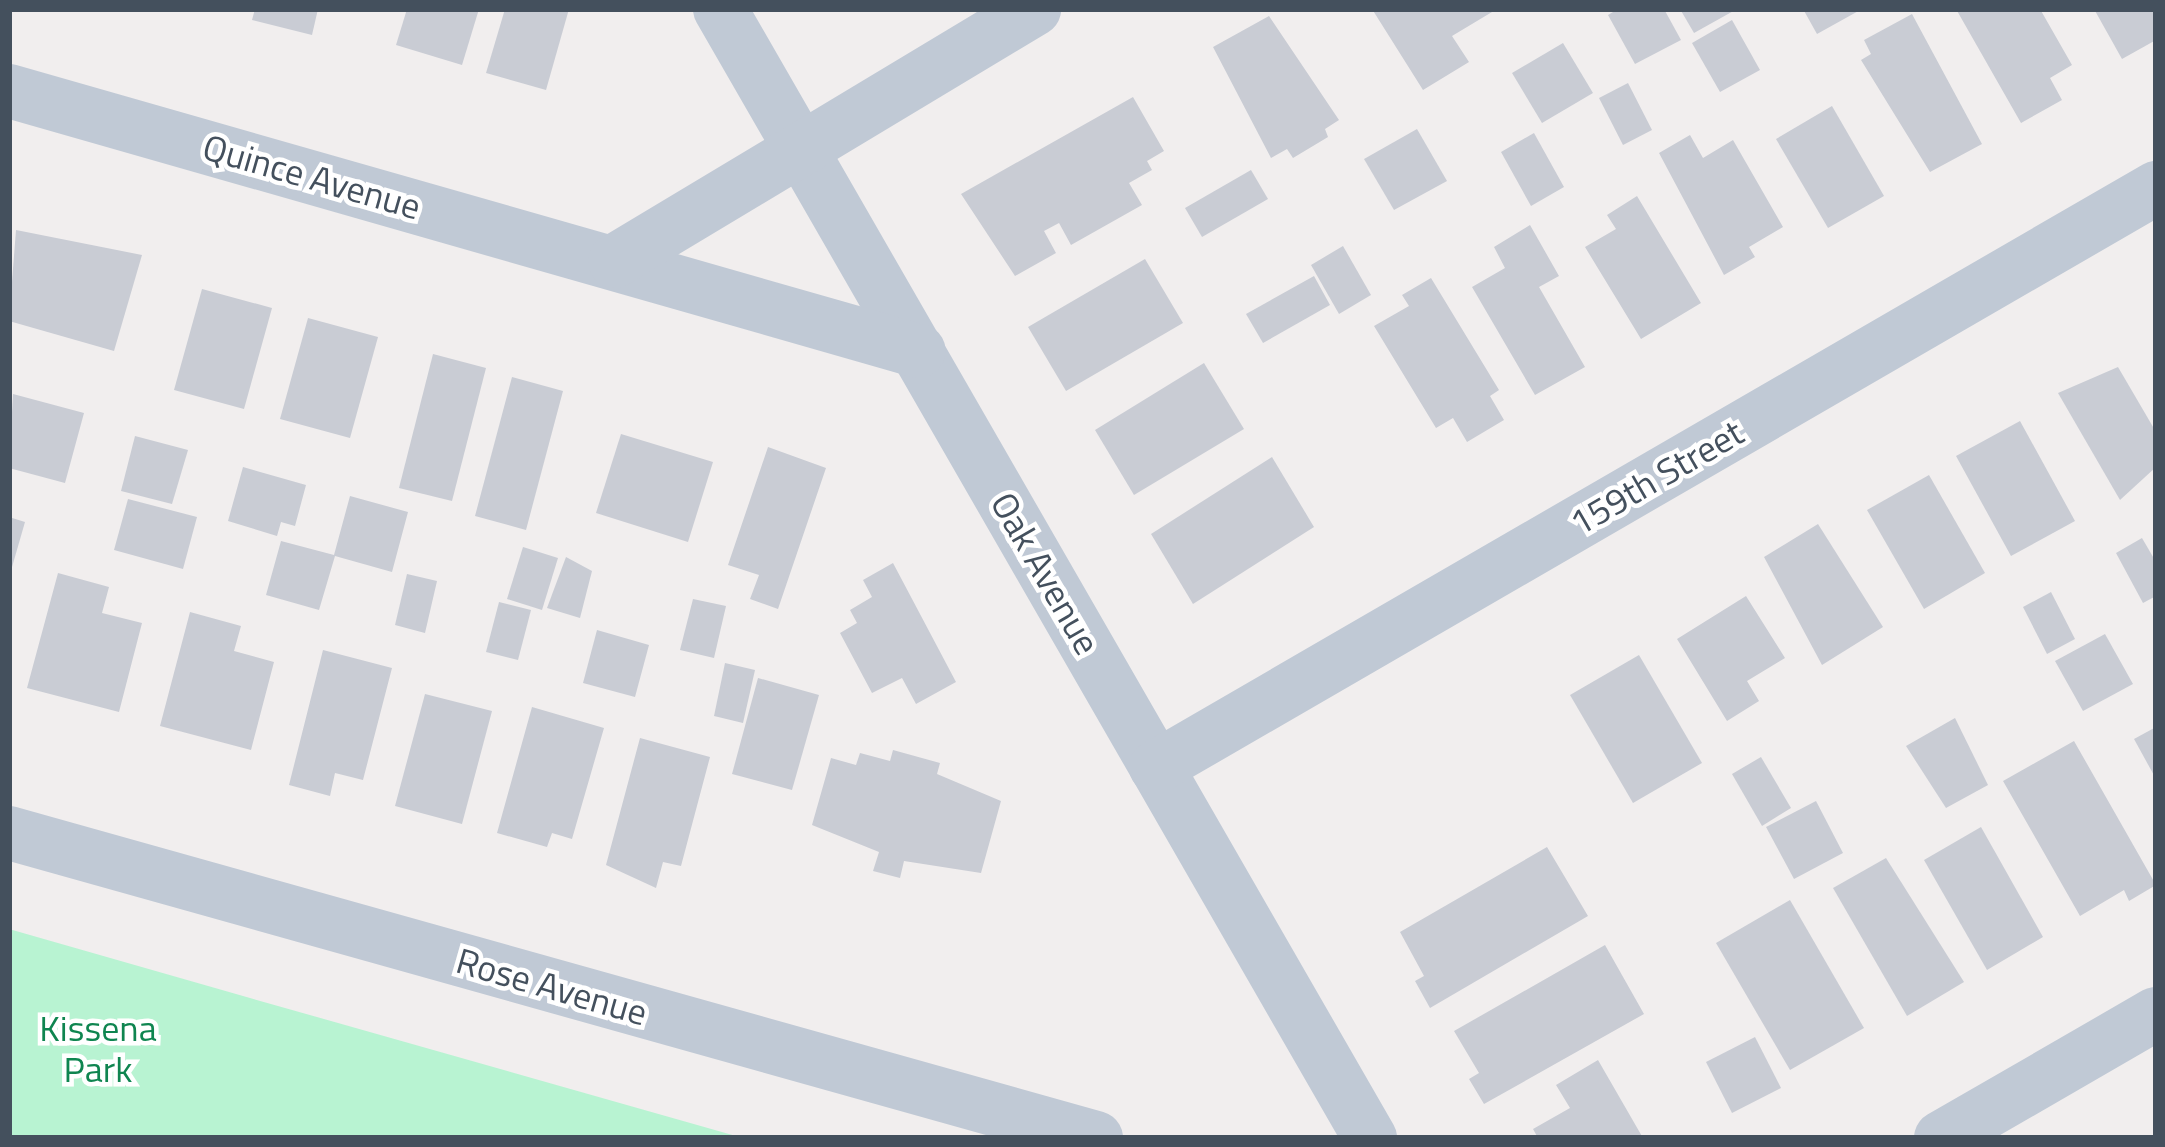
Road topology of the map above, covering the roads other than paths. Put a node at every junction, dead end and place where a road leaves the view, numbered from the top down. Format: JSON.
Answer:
{"nodes":[{"id":1,"x":720,"y":9,"type":"edge"},
{"id":2,"x":1034,"y":9,"type":"edge"},
{"id":3,"x":9,"y":91,"type":"edge"},
{"id":4,"x":799,"y":145,"type":"junction"},
{"id":5,"x":2156,"y":188,"type":"edge"},
{"id":6,"x":615,"y":261,"type":"junction"},
{"id":7,"x":919,"y":351,"type":"junction"},
{"id":8,"x":1156,"y":766,"type":"junction"},
{"id":9,"x":9,"y":833,"type":"edge"},
{"id":10,"x":2156,"y":1014,"type":"edge"},
{"id":11,"x":1096,"y":1138,"type":"edge"},
{"id":12,"x":1370,"y":1138,"type":"edge"},
{"id":13,"x":1941,"y":1138,"type":"edge"}],
"edges":[{"from":1,"to":4,"type":"street","name":"Oak Avenue"},
{"from":2,"to":4,"type":"street"},
{"from":3,"to":6,"type":"street","name":"Quince Avenue"},
{"from":4,"to":6,"type":"street"},
{"from":4,"to":7,"type":"street","name":"Oak Avenue"},
{"from":5,"to":8,"type":"street","name":"159th Street"},
{"from":6,"to":7,"type":"street","name":"Quince Avenue"},
{"from":7,"to":8,"type":"street","name":"Oak Avenue"},
{"from":8,"to":12,"type":"street","name":"Oak Avenue"},
{"from":9,"to":11,"type":"street","name":"Rose Avenue"},
{"from":10,"to":13,"type":"street"}]}
